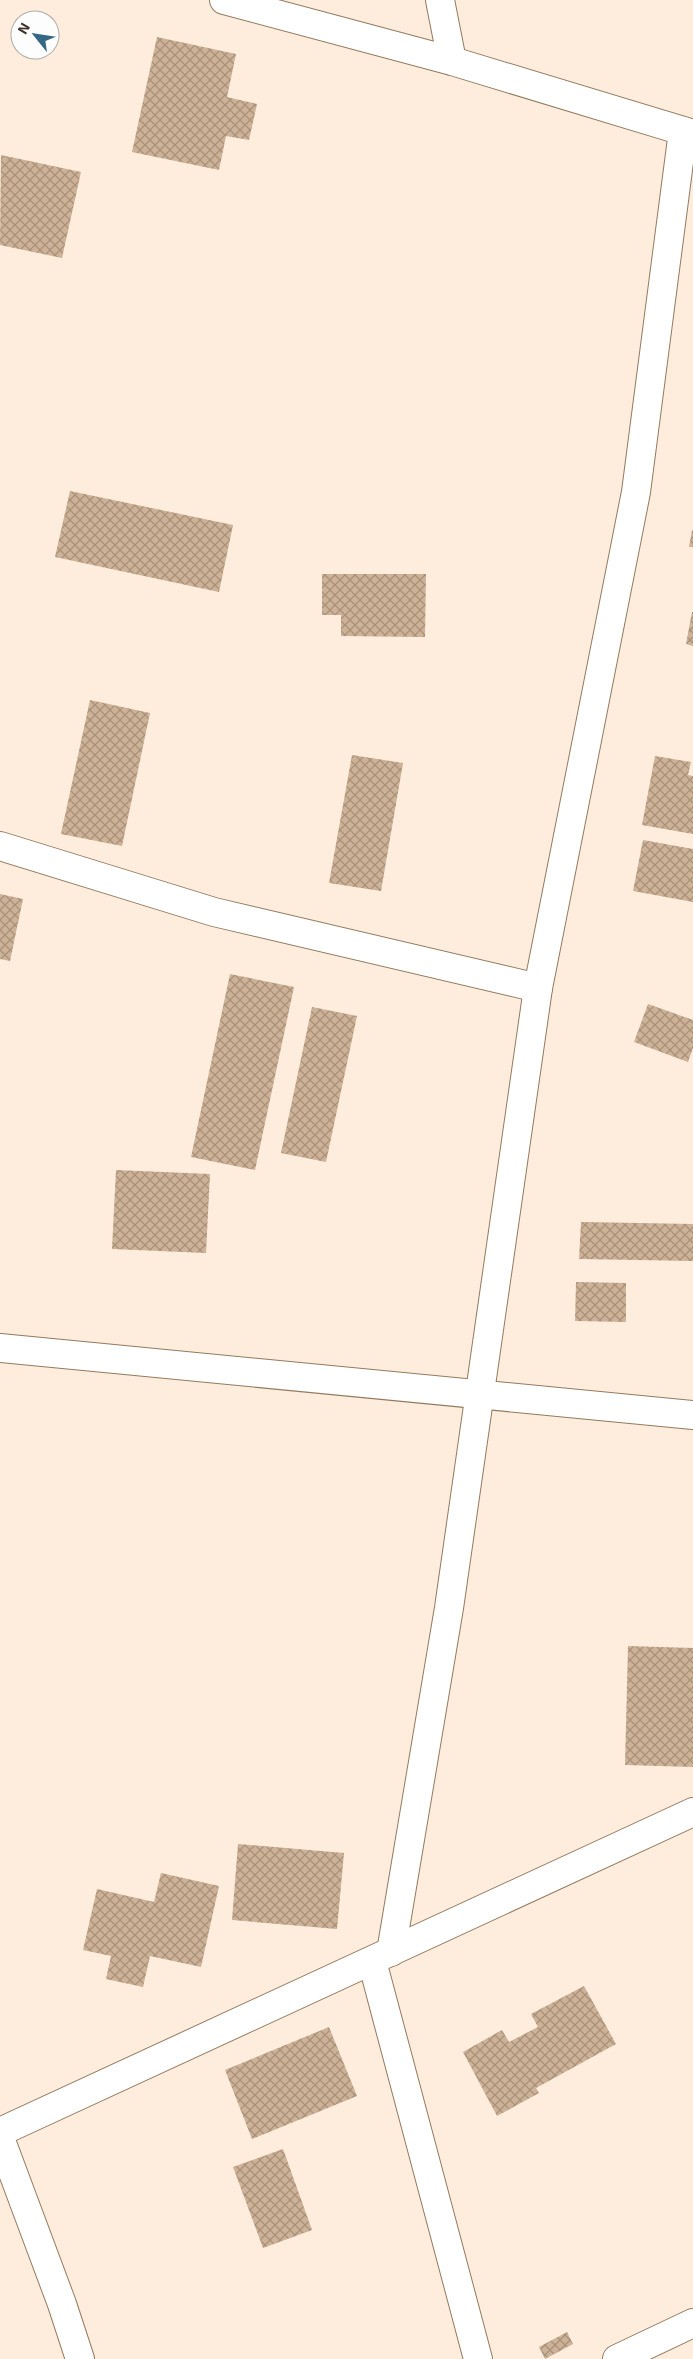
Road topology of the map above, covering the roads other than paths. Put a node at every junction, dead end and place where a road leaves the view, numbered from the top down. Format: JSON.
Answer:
{"nodes":[{"id":1,"x":224,"y":0,"type":"edge"},
{"id":2,"x":440,"y":0,"type":"edge"},
{"id":3,"x":452,"y":61,"type":"junction"},
{"id":4,"x":688,"y":132,"type":"edge"},
{"id":5,"x":0,"y":846,"type":"edge"},
{"id":6,"x":538,"y":988,"type":"junction"},
{"id":7,"x":0,"y":1348,"type":"edge"},
{"id":8,"x":481,"y":1394,"type":"junction"},
{"id":9,"x":693,"y":1415,"type":"edge"},
{"id":10,"x":693,"y":1812,"type":"edge"},
{"id":11,"x":382,"y":1956,"type":"junction"},
{"id":12,"x":0,"y":2132,"type":"edge"},
{"id":13,"x":0,"y":2138,"type":"edge"},
{"id":14,"x":693,"y":2322,"type":"edge"},
{"id":15,"x":80,"y":2359,"type":"edge"},
{"id":16,"x":478,"y":2359,"type":"edge"},
{"id":17,"x":617,"y":2359,"type":"edge"}],
"edges":[{"from":1,"to":3,"type":"street"},
{"from":2,"to":3,"type":"street"},
{"from":3,"to":4,"type":"street"},
{"from":4,"to":6,"type":"street"},
{"from":5,"to":6,"type":"street"},
{"from":6,"to":8,"type":"street"},
{"from":7,"to":8,"type":"street"},
{"from":8,"to":9,"type":"street"},
{"from":8,"to":11,"type":"street"},
{"from":10,"to":11,"type":"street"},
{"from":11,"to":12,"type":"street"},
{"from":11,"to":16,"type":"street"},
{"from":13,"to":15,"type":"street"},
{"from":14,"to":17,"type":"street"}]}
